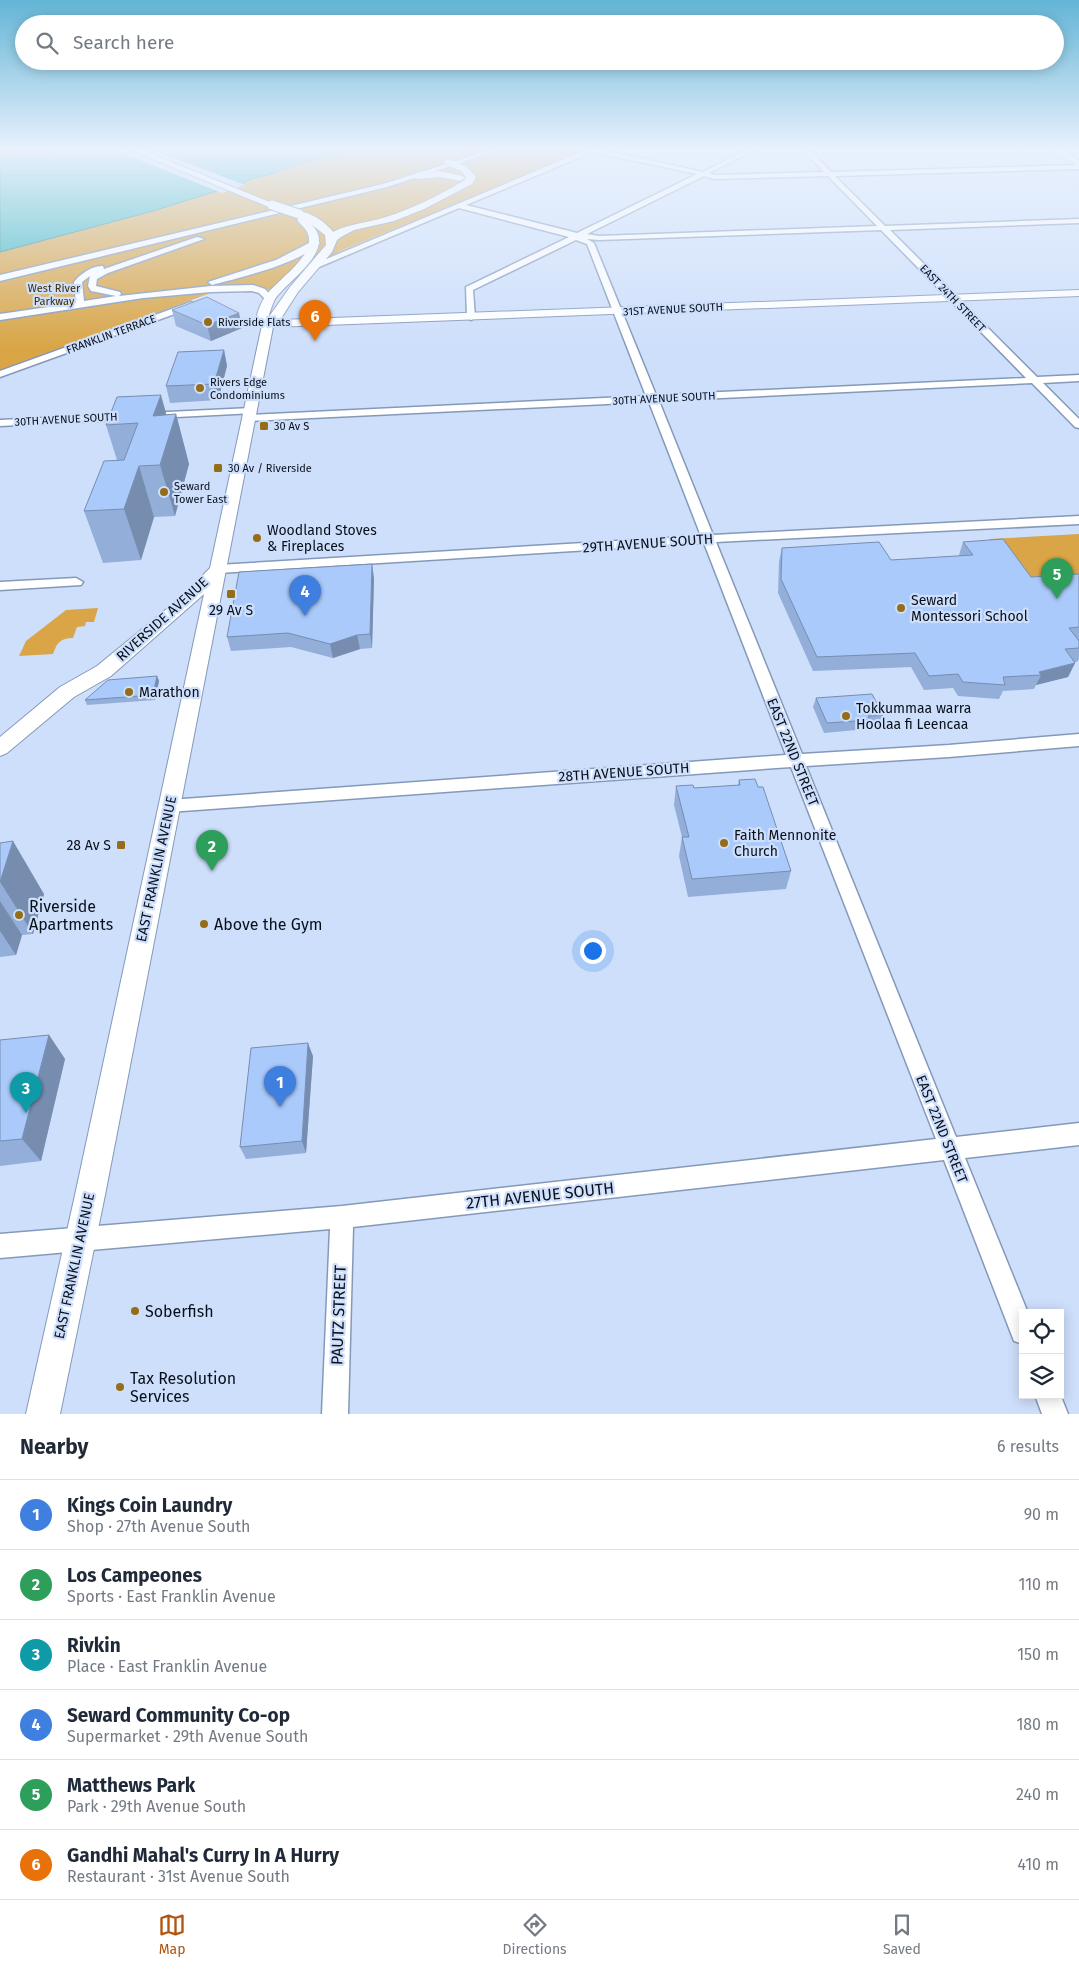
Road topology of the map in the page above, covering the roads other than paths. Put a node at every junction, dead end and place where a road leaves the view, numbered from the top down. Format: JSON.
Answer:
{"nodes":[{"id":1,"x":251,"y":216,"type":"edge"},
{"id":2,"x":262,"y":216,"type":"edge"},
{"id":3,"x":297,"y":216,"type":"edge"},
{"id":4,"x":299,"y":216,"type":"edge"},
{"id":5,"x":388,"y":216,"type":"edge"},
{"id":6,"x":397,"y":216,"type":"edge"},
{"id":7,"x":433,"y":216,"type":"edge"},
{"id":8,"x":491,"y":216,"type":"edge"},
{"id":9,"x":618,"y":216,"type":"edge"},
{"id":10,"x":871,"y":216,"type":"edge"},
{"id":11,"x":1079,"y":221,"type":"edge"},
{"id":12,"x":316,"y":222,"type":"junction"},
{"id":13,"x":219,"y":226,"type":"junction"},
{"id":14,"x":883,"y":228,"type":"junction"},
{"id":15,"x":576,"y":237,"type":"junction"},
{"id":16,"x":332,"y":239,"type":"junction"},
{"id":17,"x":316,"y":243,"type":"junction"},
{"id":18,"x":316,"y":265,"type":"junction"},
{"id":19,"x":0,"y":278,"type":"edge"},
{"id":20,"x":219,"y":288,"type":"junction"},
{"id":21,"x":169,"y":292,"type":"junction"},
{"id":22,"x":1079,"y":293,"type":"edge"},
{"id":23,"x":143,"y":295,"type":"junction"},
{"id":24,"x":954,"y":298,"type":"junction"},
{"id":25,"x":270,"y":300,"type":"junction"},
{"id":26,"x":80,"y":304,"type":"junction"},
{"id":27,"x":618,"y":311,"type":"junction"},
{"id":28,"x":0,"y":317,"type":"edge"},
{"id":29,"x":471,"y":317,"type":"junction"},
{"id":30,"x":268,"y":324,"type":"junction"},
{"id":31,"x":0,"y":374,"type":"edge"},
{"id":32,"x":1079,"y":378,"type":"edge"},
{"id":33,"x":1034,"y":380,"type":"junction"},
{"id":34,"x":653,"y":399,"type":"junction"},
{"id":35,"x":251,"y":414,"type":"junction"},
{"id":36,"x":0,"y":423,"type":"edge"},
{"id":37,"x":1079,"y":425,"type":"edge"},
{"id":38,"x":1079,"y":520,"type":"edge"},
{"id":39,"x":708,"y":539,"type":"junction"},
{"id":40,"x":218,"y":569,"type":"junction"},
{"id":41,"x":76,"y":582,"type":"dead end"},
{"id":42,"x":0,"y":586,"type":"edge"},
{"id":43,"x":1079,"y":740,"type":"edge"},
{"id":44,"x":0,"y":748,"type":"edge"},
{"id":45,"x":796,"y":761,"type":"junction"},
{"id":46,"x":169,"y":806,"type":"junction"},
{"id":47,"x":1079,"y":1134,"type":"edge"},
{"id":48,"x":951,"y":1149,"type":"junction"},
{"id":49,"x":342,"y":1217,"type":"junction"},
{"id":50,"x":79,"y":1238,"type":"junction"},
{"id":51,"x":0,"y":1246,"type":"edge"},
{"id":52,"x":1019,"y":1322,"type":"edge"},
{"id":53,"x":1049,"y":1399,"type":"edge"},
{"id":54,"x":43,"y":1414,"type":"edge"},
{"id":55,"x":335,"y":1414,"type":"edge"},
{"id":56,"x":1055,"y":1414,"type":"edge"}],
"edges":[{"from":1,"to":13,"type":"street"},
{"from":2,"to":23,"type":"street"},
{"from":3,"to":17,"type":"street"},
{"from":4,"to":12,"type":"street"},
{"from":5,"to":12,"type":"street"},
{"from":6,"to":16,"type":"street"},
{"from":7,"to":18,"type":"street"},
{"from":8,"to":15,"type":"street"},
{"from":9,"to":15,"type":"street"},
{"from":10,"to":14,"type":"street","name":"EAST 24TH STREET"},
{"from":11,"to":14,"type":"street"},
{"from":12,"to":16,"type":"street"},
{"from":13,"to":19,"type":"street"},
{"from":13,"to":26,"type":"street"},
{"from":14,"to":15,"type":"street"},
{"from":14,"to":24,"type":"street","name":"EAST 24TH STREET"},
{"from":15,"to":27,"type":"street","name":"EAST 22ND STREET"},
{"from":15,"to":29,"type":"street"},
{"from":16,"to":18,"type":"street","name":"EAST FRANKLIN AVENUE"},
{"from":17,"to":21,"type":"street"},
{"from":17,"to":25,"type":"street","name":"EAST FRANKLIN AVENUE"},
{"from":18,"to":30,"type":"street","name":"EAST FRANKLIN AVENUE"},
{"from":20,"to":21,"type":"street"},
{"from":20,"to":25,"type":"street"},
{"from":20,"to":31,"type":"street","name":"FRANKLIN TERRACE"},
{"from":21,"to":23,"type":"street"},
{"from":22,"to":24,"type":"street","name":"31ST AVENUE SOUTH"},
{"from":23,"to":26,"type":"street"},
{"from":24,"to":27,"type":"street","name":"31ST AVENUE SOUTH"},
{"from":24,"to":33,"type":"street","name":"EAST 24TH STREET"},
{"from":25,"to":30,"type":"street","name":"EAST FRANKLIN AVENUE"},
{"from":26,"to":28,"type":"street"},
{"from":27,"to":29,"type":"street","name":"31ST AVENUE SOUTH"},
{"from":27,"to":34,"type":"street","name":"EAST 22ND STREET"},
{"from":29,"to":30,"type":"street","name":"31ST AVENUE SOUTH"},
{"from":30,"to":35,"type":"street","name":"EAST FRANKLIN AVENUE"},
{"from":32,"to":33,"type":"street","name":"30TH AVENUE SOUTH"},
{"from":33,"to":34,"type":"street","name":"30TH AVENUE SOUTH"},
{"from":33,"to":37,"type":"street","name":"EAST 24TH STREET"},
{"from":34,"to":35,"type":"street","name":"30TH AVENUE SOUTH"},
{"from":34,"to":39,"type":"street","name":"EAST 22ND STREET"},
{"from":35,"to":36,"type":"street","name":"30TH AVENUE SOUTH"},
{"from":35,"to":40,"type":"street","name":"EAST FRANKLIN AVENUE"},
{"from":38,"to":39,"type":"street","name":"29TH AVENUE SOUTH"},
{"from":39,"to":40,"type":"street","name":"29TH AVENUE SOUTH"},
{"from":39,"to":45,"type":"street","name":"EAST 22ND STREET"},
{"from":40,"to":44,"type":"street","name":"RIVERSIDE AVENUE"},
{"from":40,"to":46,"type":"street","name":"EAST FRANKLIN AVENUE"},
{"from":41,"to":42,"type":"street"},
{"from":43,"to":45,"type":"street","name":"28TH AVENUE SOUTH"},
{"from":45,"to":46,"type":"street","name":"28TH AVENUE SOUTH"},
{"from":45,"to":48,"type":"street","name":"EAST 22ND STREET"},
{"from":46,"to":50,"type":"street","name":"EAST FRANKLIN AVENUE"},
{"from":47,"to":48,"type":"street","name":"27TH AVENUE SOUTH"},
{"from":48,"to":49,"type":"street","name":"27TH AVENUE SOUTH"},
{"from":48,"to":52,"type":"street","name":"EAST 22ND STREET"},
{"from":49,"to":50,"type":"street","name":"27TH AVENUE SOUTH"},
{"from":49,"to":55,"type":"street","name":"PAUTZ STREET"},
{"from":50,"to":51,"type":"street","name":"27TH AVENUE SOUTH"},
{"from":50,"to":54,"type":"street","name":"EAST FRANKLIN AVENUE"},
{"from":53,"to":56,"type":"street"}]}
